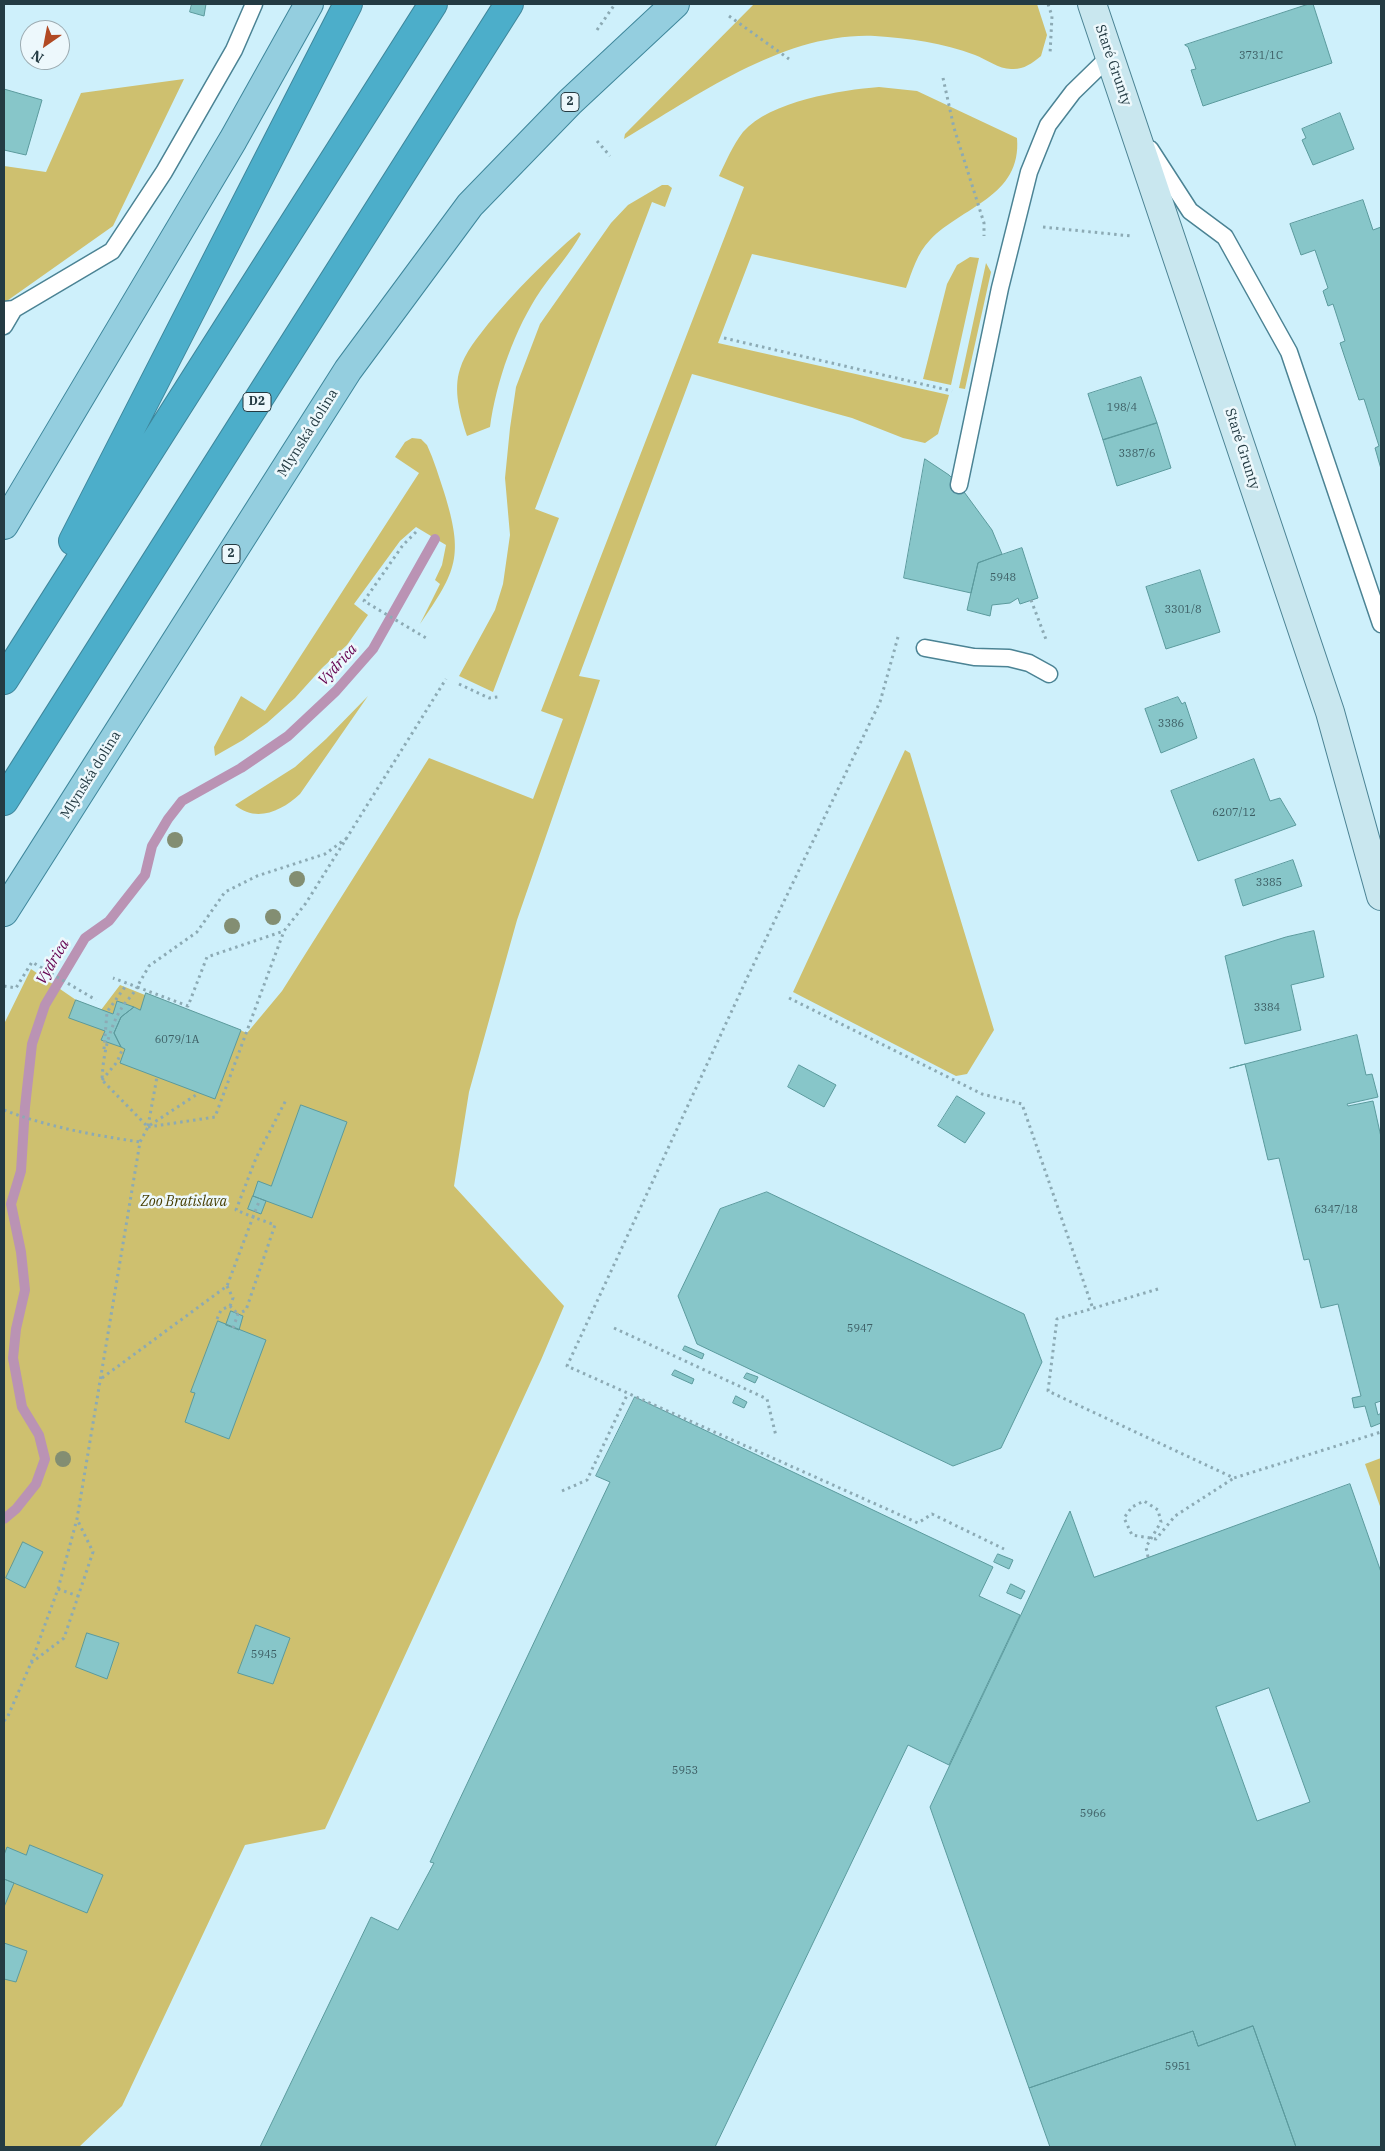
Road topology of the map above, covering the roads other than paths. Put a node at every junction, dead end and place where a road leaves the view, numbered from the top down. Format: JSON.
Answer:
{"nodes":[{"id":1,"x":254,"y":4,"type":"edge"},
{"id":2,"x":309,"y":4,"type":"edge"},
{"id":3,"x":348,"y":4,"type":"edge"},
{"id":4,"x":433,"y":4,"type":"edge"},
{"id":5,"x":509,"y":4,"type":"edge"},
{"id":6,"x":675,"y":4,"type":"edge"},
{"id":7,"x":1092,"y":4,"type":"edge"},
{"id":8,"x":1110,"y":56,"type":"junction"},
{"id":9,"x":1133,"y":124,"type":"junction"},
{"id":10,"x":9,"y":310,"type":"edge"},
{"id":11,"x":4,"y":326,"type":"edge"},
{"id":12,"x":960,"y":485,"type":"dead end"},
{"id":13,"x":4,"y":525,"type":"edge"},
{"id":14,"x":1381,"y":624,"type":"edge"},
{"id":15,"x":925,"y":648,"type":"dead end"},
{"id":16,"x":1049,"y":674,"type":"road end"},
{"id":17,"x":4,"y":675,"type":"edge"},
{"id":18,"x":4,"y":680,"type":"edge"},
{"id":19,"x":4,"y":801,"type":"edge"},
{"id":20,"x":1381,"y":896,"type":"edge"},
{"id":21,"x":4,"y":912,"type":"edge"}],
"edges":[{"from":1,"to":10,"type":"lane"},
{"from":2,"to":13,"type":"main road"},
{"from":3,"to":17,"type":"highway"},
{"from":4,"to":18,"type":"highway"},
{"from":5,"to":19,"type":"highway","number":"D2"},
{"from":6,"to":21,"type":"main road","name":"Mlynská dolina","number":"2"},
{"from":7,"to":8,"type":"street","name":"Staré Grunty"},
{"from":8,"to":9,"type":"street","name":"Staré Grunty"},
{"from":8,"to":12,"type":"lane"},
{"from":9,"to":14,"type":"lane"},
{"from":9,"to":20,"type":"street","name":"Staré Grunty"},
{"from":10,"to":11,"type":"lane"},
{"from":15,"to":16,"type":"lane"}]}
